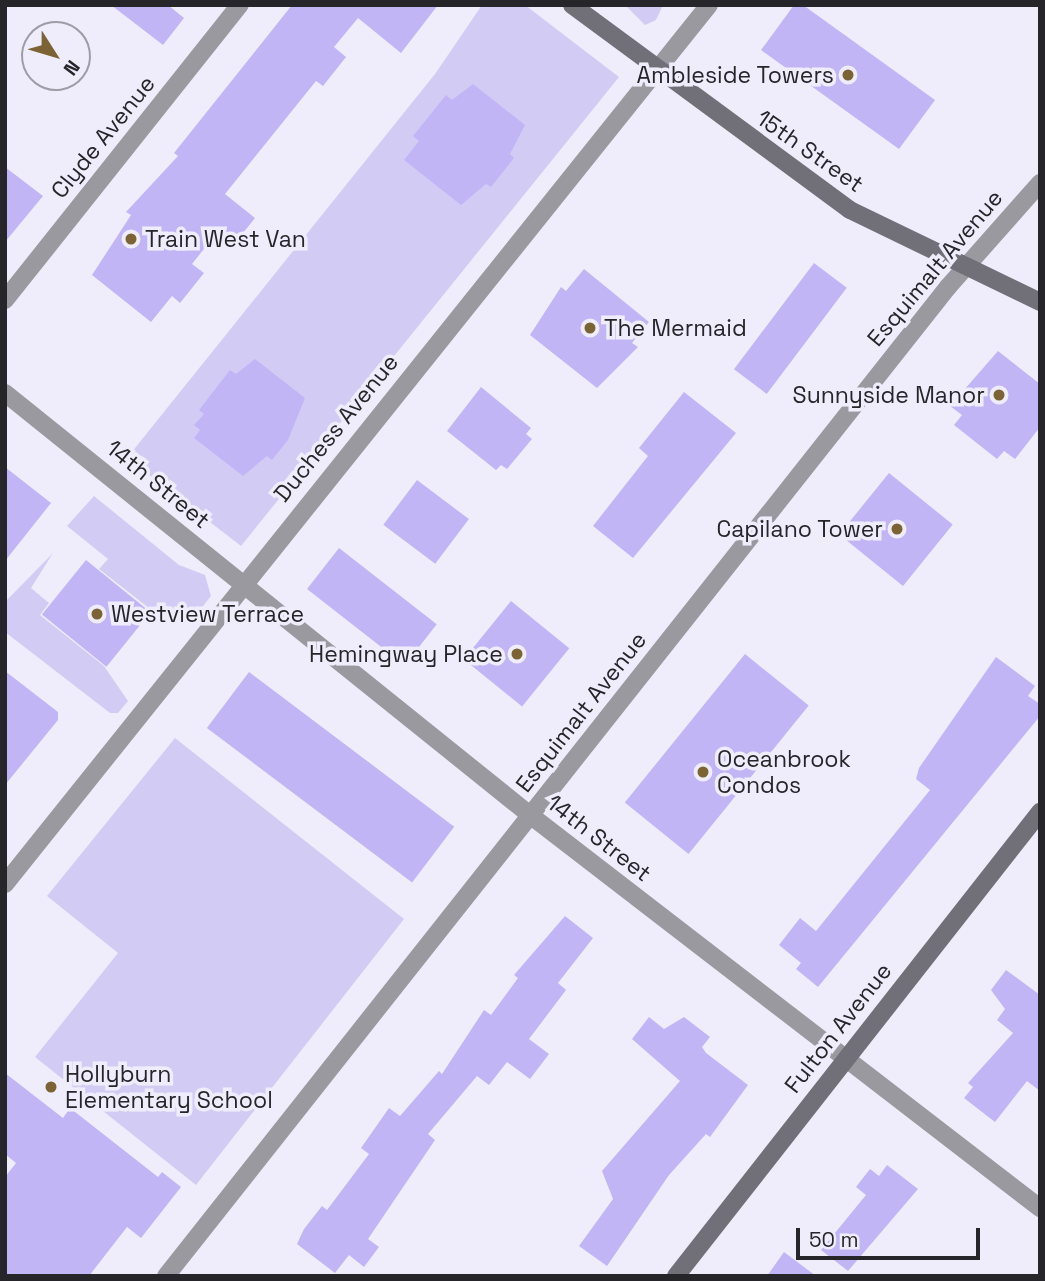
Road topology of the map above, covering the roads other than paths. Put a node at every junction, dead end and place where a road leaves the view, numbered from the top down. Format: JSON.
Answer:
{"nodes":[{"id":1,"x":240,"y":5,"type":"edge"},
{"id":2,"x":572,"y":5,"type":"edge"},
{"id":3,"x":709,"y":5,"type":"edge"},
{"id":4,"x":657,"y":69,"type":"junction"},
{"id":5,"x":1040,"y":183,"type":"edge"},
{"id":6,"x":965,"y":266,"type":"junction"},
{"id":7,"x":5,"y":300,"type":"edge"},
{"id":8,"x":1040,"y":302,"type":"edge"},
{"id":9,"x":5,"y":393,"type":"edge"},
{"id":10,"x":244,"y":586,"type":"junction"},
{"id":11,"x":1040,"y":812,"type":"edge"},
{"id":12,"x":530,"y":816,"type":"junction"},
{"id":13,"x":5,"y":884,"type":"edge"},
{"id":14,"x":845,"y":1060,"type":"junction"},
{"id":15,"x":1040,"y":1208,"type":"edge"},
{"id":16,"x":166,"y":1276,"type":"edge"},
{"id":17,"x":676,"y":1276,"type":"edge"}],
"edges":[{"from":1,"to":7,"type":"street","name":"Clyde Avenue"},
{"from":2,"to":4,"type":"street","name":"15th Street"},
{"from":3,"to":4,"type":"street","name":"Duchess Avenue"},
{"from":4,"to":6,"type":"street","name":"15th Street"},
{"from":4,"to":10,"type":"street","name":"Duchess Avenue"},
{"from":5,"to":6,"type":"street","name":"Esquimalt Avenue"},
{"from":6,"to":8,"type":"street","name":"15th Street"},
{"from":6,"to":12,"type":"street","name":"Esquimalt Avenue"},
{"from":9,"to":10,"type":"street","name":"14th Street"},
{"from":10,"to":12,"type":"street","name":"14th Street"},
{"from":10,"to":13,"type":"street","name":"Duchess Avenue"},
{"from":11,"to":14,"type":"street","name":"Fulton Avenue"},
{"from":12,"to":14,"type":"street","name":"14th Street"},
{"from":12,"to":16,"type":"street","name":"Esquimalt Avenue"},
{"from":14,"to":15,"type":"street","name":"14th Street"},
{"from":14,"to":17,"type":"street","name":"Fulton Avenue"}]}
